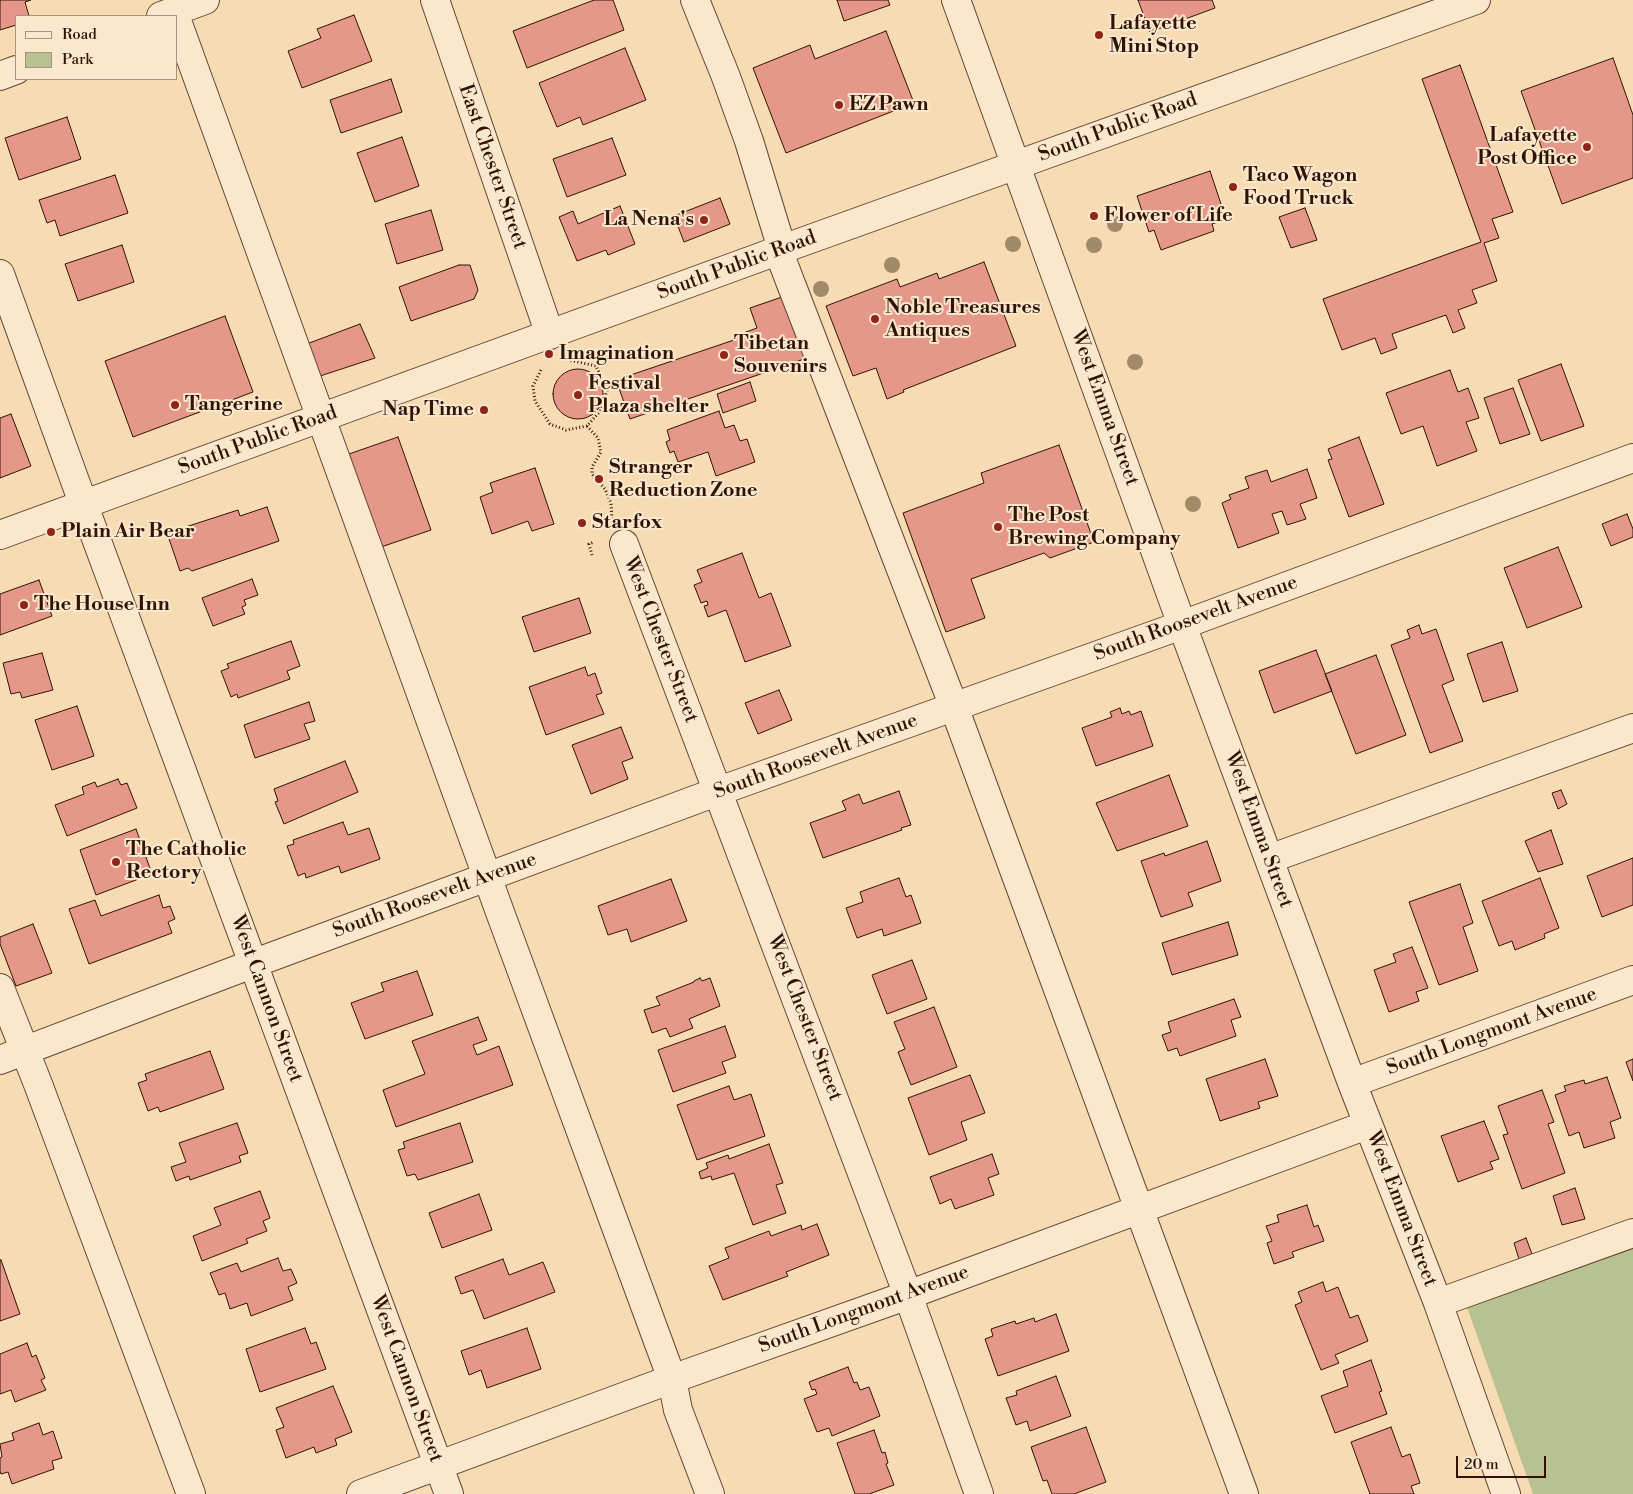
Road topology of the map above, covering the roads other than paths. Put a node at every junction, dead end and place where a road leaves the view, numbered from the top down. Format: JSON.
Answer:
{"nodes":[{"id":1,"x":205,"y":0,"type":"edge"},
{"id":2,"x":435,"y":0,"type":"edge"},
{"id":3,"x":695,"y":0,"type":"edge"},
{"id":4,"x":956,"y":0,"type":"edge"},
{"id":5,"x":1476,"y":0,"type":"edge"},
{"id":6,"x":171,"y":12,"type":"edge"},
{"id":7,"x":178,"y":31,"type":"edge"},
{"id":8,"x":15,"y":70,"type":"edge"},
{"id":9,"x":0,"y":76,"type":"edge"},
{"id":10,"x":1016,"y":165,"type":"junction"},
{"id":11,"x":780,"y":250,"type":"junction"},
{"id":12,"x":0,"y":274,"type":"edge"},
{"id":13,"x":550,"y":335,"type":"junction"},
{"id":14,"x":320,"y":419,"type":"junction"},
{"id":15,"x":1633,"y":458,"type":"edge"},
{"id":16,"x":83,"y":504,"type":"junction"},
{"id":17,"x":0,"y":535,"type":"edge"},
{"id":18,"x":619,"y":536,"type":"road end"},
{"id":19,"x":1182,"y":625,"type":"junction"},
{"id":20,"x":954,"y":707,"type":"junction"},
{"id":21,"x":1633,"y":728,"type":"edge"},
{"id":22,"x":719,"y":791,"type":"junction"},
{"id":23,"x":1269,"y":859,"type":"junction"},
{"id":24,"x":487,"y":877,"type":"junction"},
{"id":25,"x":252,"y":964,"type":"junction"},
{"id":26,"x":1633,"y":980,"type":"edge"},
{"id":27,"x":0,"y":988,"type":"edge"},
{"id":28,"x":25,"y":1051,"type":"junction"},
{"id":29,"x":0,"y":1060,"type":"edge"},
{"id":30,"x":1352,"y":1083,"type":"junction"},
{"id":31,"x":1367,"y":1125,"type":"junction"},
{"id":32,"x":1140,"y":1209,"type":"junction"},
{"id":33,"x":1633,"y":1232,"type":"edge"},
{"id":34,"x":908,"y":1295,"type":"junction"},
{"id":35,"x":1438,"y":1304,"type":"junction"},
{"id":36,"x":672,"y":1379,"type":"junction"},
{"id":37,"x":438,"y":1466,"type":"junction"},
{"id":38,"x":191,"y":1494,"type":"edge"},
{"id":39,"x":361,"y":1494,"type":"edge"},
{"id":40,"x":449,"y":1494,"type":"edge"},
{"id":41,"x":710,"y":1494,"type":"edge"},
{"id":42,"x":979,"y":1494,"type":"edge"},
{"id":43,"x":1244,"y":1494,"type":"edge"},
{"id":44,"x":1506,"y":1494,"type":"edge"}],
"edges":[{"from":1,"to":6,"type":"street"},
{"from":2,"to":13,"type":"street","name":"East Chester Street"},
{"from":3,"to":11,"type":"street"},
{"from":4,"to":10,"type":"street","name":"West Emma Street"},
{"from":5,"to":10,"type":"street","name":"South Public Road"},
{"from":7,"to":14,"type":"street"},
{"from":8,"to":9,"type":"street"},
{"from":10,"to":11,"type":"street","name":"South Public Road"},
{"from":10,"to":19,"type":"street","name":"West Emma Street"},
{"from":11,"to":13,"type":"street","name":"South Public Road"},
{"from":11,"to":20,"type":"street"},
{"from":12,"to":16,"type":"street","name":"West Cannon Street"},
{"from":13,"to":14,"type":"street","name":"South Public Road"},
{"from":14,"to":16,"type":"street","name":"South Public Road"},
{"from":14,"to":24,"type":"street"},
{"from":15,"to":19,"type":"street","name":"South Roosevelt Avenue"},
{"from":16,"to":17,"type":"street","name":"South Public Road"},
{"from":16,"to":25,"type":"street","name":"West Cannon Street"},
{"from":18,"to":22,"type":"street","name":"West Chester Street"},
{"from":19,"to":20,"type":"street","name":"South Roosevelt Avenue"},
{"from":19,"to":23,"type":"street","name":"West Emma Street"},
{"from":20,"to":22,"type":"street","name":"South Roosevelt Avenue"},
{"from":20,"to":32,"type":"street"},
{"from":21,"to":23,"type":"street"},
{"from":22,"to":24,"type":"street","name":"South Roosevelt Avenue"},
{"from":22,"to":34,"type":"street","name":"West Chester Street"},
{"from":23,"to":30,"type":"street","name":"West Emma Street"},
{"from":24,"to":25,"type":"street","name":"South Roosevelt Avenue"},
{"from":24,"to":36,"type":"street"},
{"from":25,"to":28,"type":"street","name":"South Roosevelt Avenue"},
{"from":25,"to":37,"type":"street","name":"West Cannon Street"},
{"from":26,"to":30,"type":"street","name":"South Longmont Avenue"},
{"from":27,"to":28,"type":"street"},
{"from":28,"to":29,"type":"street","name":"South Roosevelt Avenue"},
{"from":28,"to":38,"type":"street"},
{"from":30,"to":31,"type":"street","name":"West Emma Street"},
{"from":31,"to":32,"type":"street","name":"South Longmont Avenue"},
{"from":31,"to":35,"type":"street","name":"West Emma Street"},
{"from":32,"to":34,"type":"street","name":"South Longmont Avenue"},
{"from":32,"to":43,"type":"street"},
{"from":33,"to":35,"type":"street"},
{"from":34,"to":36,"type":"street","name":"South Longmont Avenue"},
{"from":34,"to":42,"type":"street","name":"West Chester Street"},
{"from":35,"to":44,"type":"street","name":"West Emma Street"},
{"from":36,"to":37,"type":"street","name":"South Longmont Avenue"},
{"from":36,"to":41,"type":"street"},
{"from":37,"to":39,"type":"street","name":"South Longmont Avenue"},
{"from":37,"to":40,"type":"street","name":"West Cannon Street"}]}
